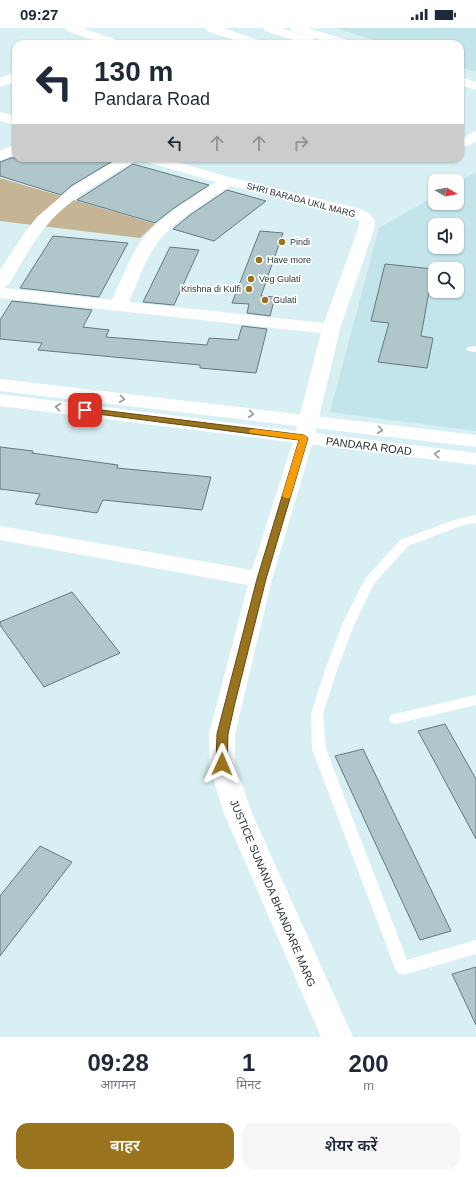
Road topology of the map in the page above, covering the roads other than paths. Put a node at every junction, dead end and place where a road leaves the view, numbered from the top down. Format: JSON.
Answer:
{"nodes":[{"id":1,"x":71,"y":28,"type":"edge"},
{"id":2,"x":211,"y":28,"type":"edge"},
{"id":3,"x":269,"y":28,"type":"edge"},
{"id":4,"x":296,"y":28,"type":"edge"},
{"id":5,"x":110,"y":31,"type":"dead end"},
{"id":6,"x":96,"y":37,"type":"junction"},
{"id":7,"x":90,"y":40,"type":"edge"},
{"id":8,"x":105,"y":40,"type":"edge"},
{"id":9,"x":246,"y":40,"type":"edge"},
{"id":10,"x":306,"y":40,"type":"edge"},
{"id":11,"x":334,"y":40,"type":"edge"},
{"id":12,"x":12,"y":78,"type":"edge"},
{"id":13,"x":464,"y":82,"type":"edge"},
{"id":14,"x":0,"y":84,"type":"edge"},
{"id":15,"x":476,"y":86,"type":"edge"},
{"id":16,"x":464,"y":91,"type":"edge"},
{"id":17,"x":476,"y":95,"type":"edge"},
{"id":18,"x":0,"y":116,"type":"edge"},
{"id":19,"x":12,"y":119,"type":"edge"},
{"id":20,"x":476,"y":135,"type":"edge"},
{"id":21,"x":464,"y":142,"type":"edge"},
{"id":22,"x":12,"y":150,"type":"edge"},
{"id":23,"x":0,"y":157,"type":"edge"},
{"id":24,"x":124,"y":162,"type":"edge"},
{"id":25,"x":162,"y":162,"type":"edge"},
{"id":26,"x":228,"y":181,"type":"junction"},
{"id":27,"x":0,"y":284,"type":"edge"},
{"id":28,"x":0,"y":293,"type":"edge"},
{"id":29,"x":119,"y":305,"type":"junction"},
{"id":30,"x":331,"y":330,"type":"junction"},
{"id":31,"x":0,"y":385,"type":"edge"},
{"id":32,"x":0,"y":400,"type":"edge"},
{"id":33,"x":306,"y":429,"type":"junction"},
{"id":34,"x":476,"y":441,"type":"edge"},
{"id":35,"x":476,"y":459,"type":"edge"},
{"id":36,"x":476,"y":519,"type":"edge"},
{"id":37,"x":0,"y":533,"type":"edge"},
{"id":38,"x":261,"y":579,"type":"junction"},
{"id":39,"x":476,"y":700,"type":"edge"},
{"id":40,"x":394,"y":719,"type":"dead end"},
{"id":41,"x":476,"y":947,"type":"edge"},
{"id":42,"x":337,"y":1037,"type":"edge"}],
"edges":[{"from":1,"to":6,"type":"street"},
{"from":2,"to":9,"type":"street"},
{"from":3,"to":10,"type":"street"},
{"from":4,"to":11,"type":"street"},
{"from":5,"to":6,"type":"street"},
{"from":6,"to":7,"type":"street"},
{"from":6,"to":8,"type":"street"},
{"from":12,"to":14,"type":"street"},
{"from":13,"to":15,"type":"street"},
{"from":16,"to":17,"type":"street"},
{"from":18,"to":19,"type":"street"},
{"from":20,"to":21,"type":"street"},
{"from":22,"to":23,"type":"street"},
{"from":24,"to":27,"type":"street"},
{"from":25,"to":26,"type":"street","name":"SHRI BARADA UKIL MARG"},
{"from":26,"to":29,"type":"street"},
{"from":26,"to":30,"type":"street","name":"SHRI BARADA UKIL MARG"},
{"from":28,"to":29,"type":"street"},
{"from":29,"to":30,"type":"street"},
{"from":30,"to":33,"type":"street","name":"SHRI BARADA UKIL MARG"},
{"from":31,"to":33,"type":"street","name":"PANDARA ROAD","one_way":true},
{"from":33,"to":32,"type":"street","name":"PANDARA ROAD","one_way":true},
{"from":33,"to":34,"type":"street","name":"PANDARA ROAD","one_way":true},
{"from":35,"to":33,"type":"street","name":"PANDARA ROAD","one_way":true},
{"from":33,"to":38,"type":"street","name":"JUSTICE SUNANDA BHANDARE MARG"},
{"from":36,"to":41,"type":"lane"},
{"from":37,"to":38,"type":"street"},
{"from":38,"to":42,"type":"street","name":"JUSTICE SUNANDA BHANDARE MARG"},
{"from":39,"to":40,"type":"lane"}]}
